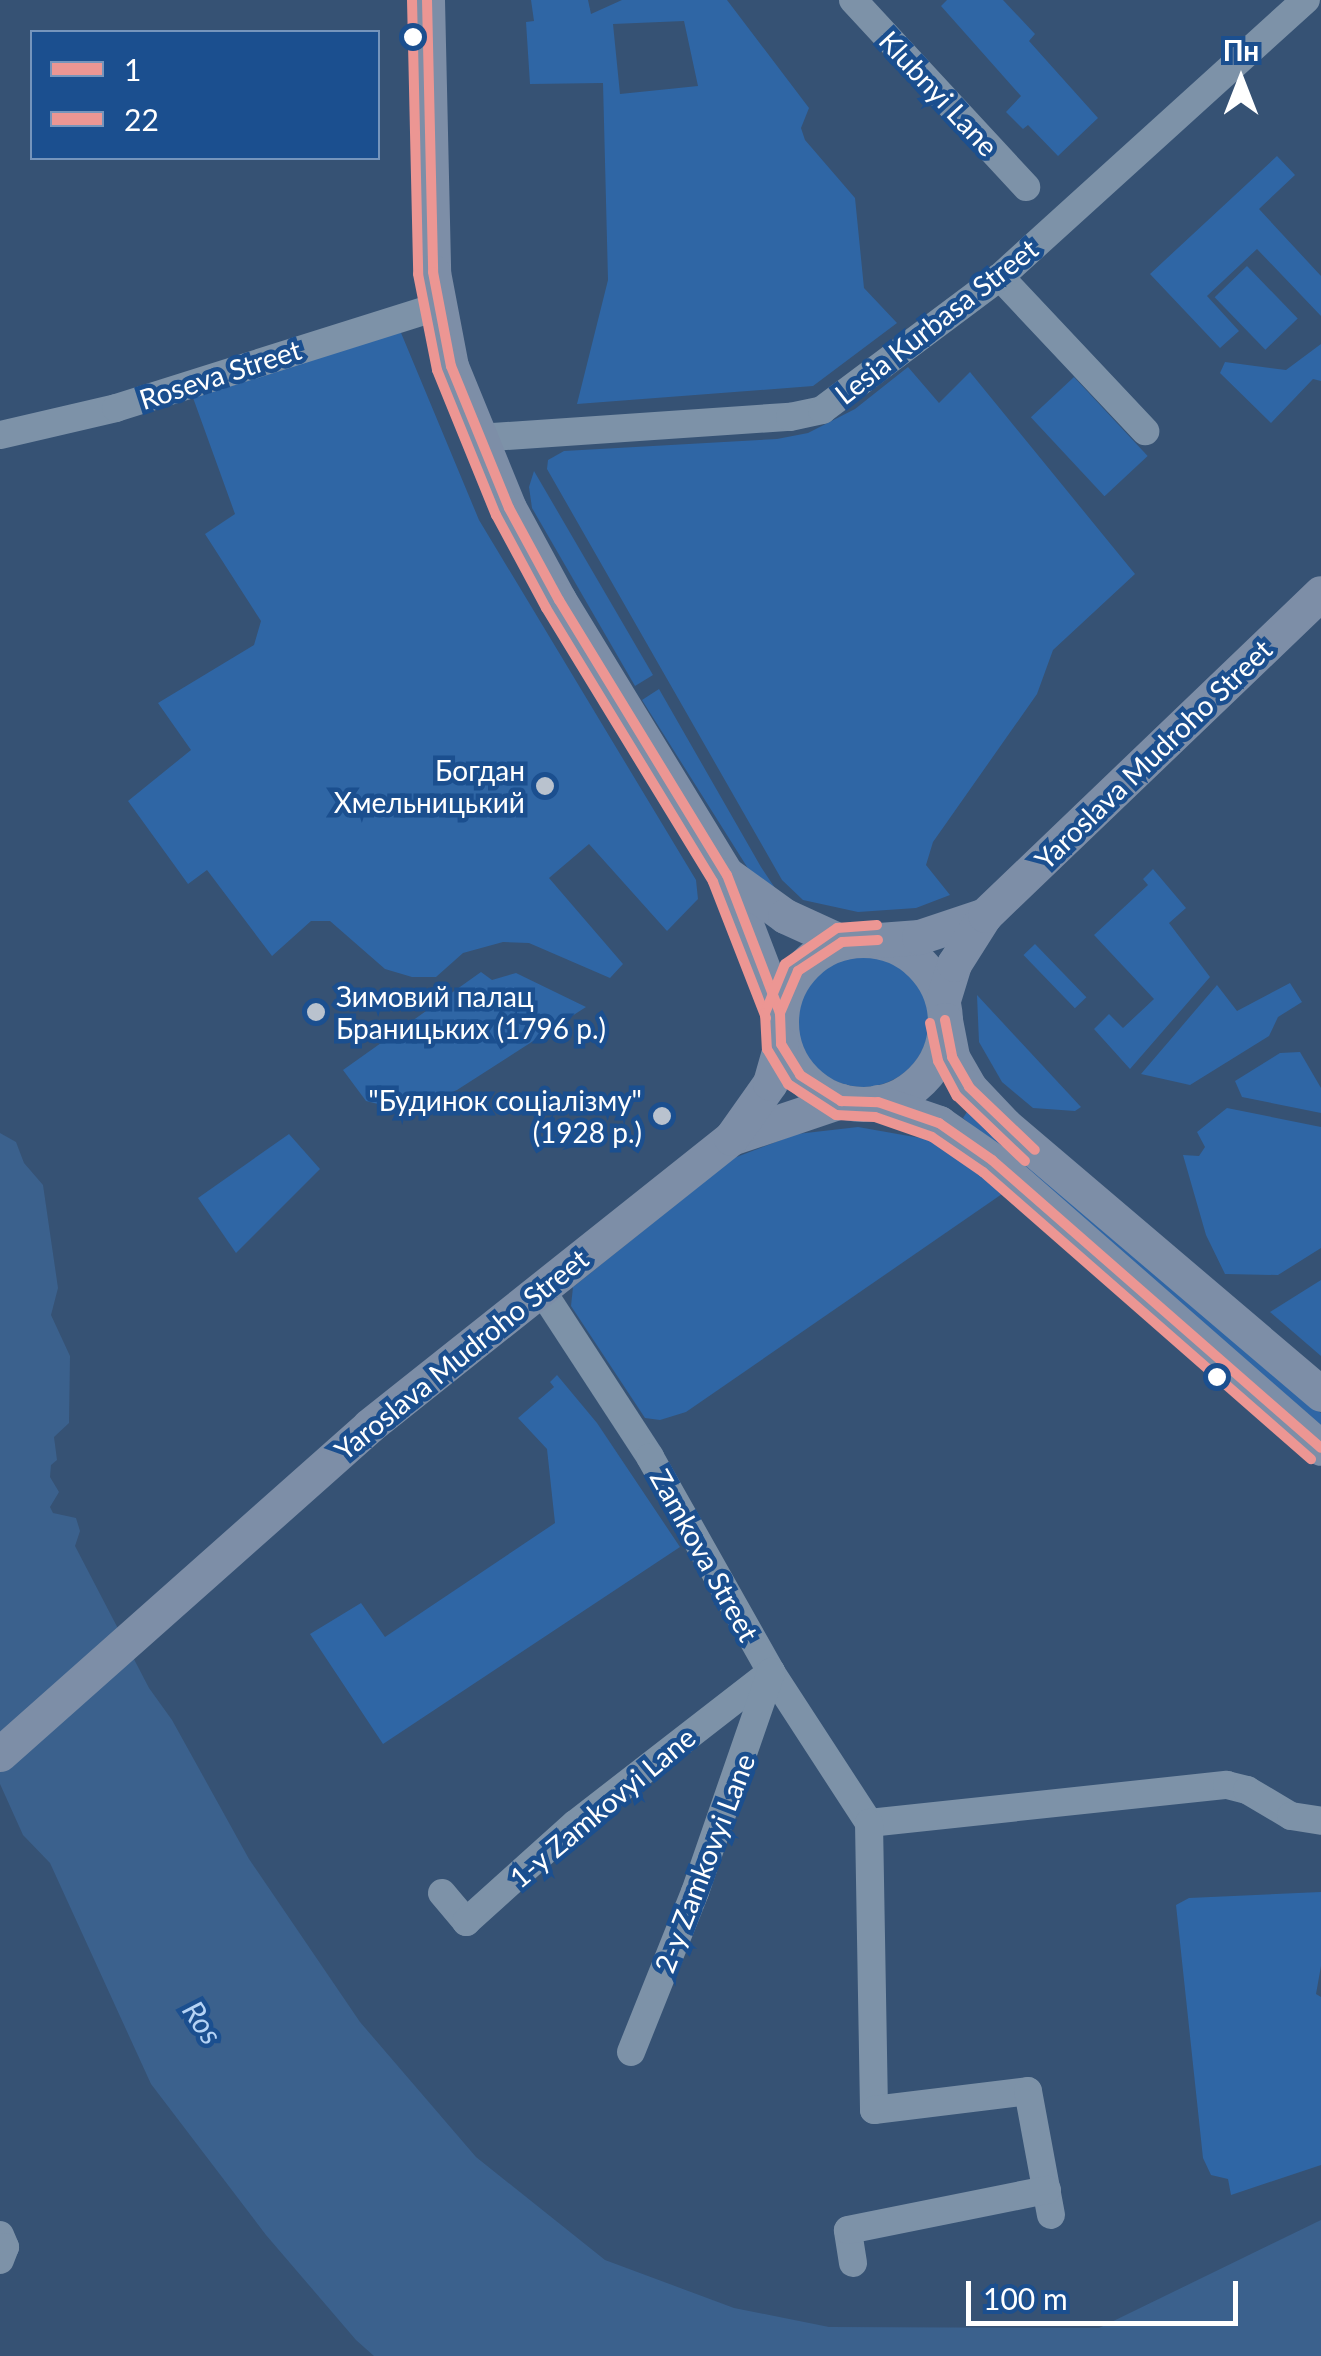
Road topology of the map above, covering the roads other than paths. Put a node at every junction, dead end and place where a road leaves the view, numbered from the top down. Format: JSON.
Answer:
{"nodes":[{"id":1,"x":427,"y":0,"type":"edge"},
{"id":2,"x":852,"y":0,"type":"edge"},
{"id":3,"x":1306,"y":0,"type":"edge"},
{"id":4,"x":1026,"y":187,"type":"dead end"},
{"id":5,"x":1000,"y":277,"type":"junction"},
{"id":6,"x":439,"y":306,"type":"junction"},
{"id":7,"x":1146,"y":431,"type":"dead end"},
{"id":8,"x":0,"y":435,"type":"edge"},
{"id":9,"x":478,"y":438,"type":"junction"},
{"id":10,"x":1316,"y":608,"type":"edge"},
{"id":11,"x":727,"y":874,"type":"junction"},
{"id":12,"x":985,"y":914,"type":"junction"},
{"id":13,"x":878,"y":940,"type":"junction"},
{"id":14,"x":842,"y":942,"type":"junction"},
{"id":15,"x":944,"y":1010,"type":"junction"},
{"id":16,"x":781,"y":1028,"type":"junction"},
{"id":17,"x":841,"y":1101,"type":"junction"},
{"id":18,"x":878,"y":1102,"type":"junction"},
{"id":19,"x":731,"y":1138,"type":"junction"},
{"id":20,"x":540,"y":1288,"type":"junction"},
{"id":21,"x":1321,"y":1394,"type":"edge"},
{"id":22,"x":1321,"y":1448,"type":"edge"},
{"id":23,"x":771,"y":1672,"type":"junction"},
{"id":24,"x":0,"y":1754,"type":"edge"},
{"id":25,"x":1321,"y":1821,"type":"edge"},
{"id":26,"x":869,"y":1823,"type":"junction"},
{"id":27,"x":442,"y":1893,"type":"dead end"},
{"id":28,"x":631,"y":2052,"type":"dead end"},
{"id":29,"x":0,"y":2236,"type":"edge"},
{"id":30,"x":0,"y":2260,"type":"edge"},
{"id":31,"x":853,"y":2263,"type":"dead end"}],
"edges":[{"from":1,"to":6,"type":"main road"},
{"from":2,"to":4,"type":"street","name":"Klubnyi Lane"},
{"from":3,"to":5,"type":"street","name":"Lesia Kurbasa Street"},
{"from":5,"to":7,"type":"street"},
{"from":5,"to":9,"type":"street","name":"Lesia Kurbasa Street"},
{"from":6,"to":8,"type":"street","name":"Roseva Street"},
{"from":6,"to":9,"type":"main road"},
{"from":9,"to":11,"type":"main road"},
{"from":10,"to":12,"type":"main road","name":"Yaroslava Mudroho Street"},
{"from":11,"to":14,"type":"main road"},
{"from":11,"to":16,"type":"main road"},
{"from":12,"to":13,"type":"main road","name":"Yaroslava Mudroho Street"},
{"from":12,"to":15,"type":"main road","name":"Yaroslava Mudroho Street"},
{"from":13,"to":14,"type":"main road"},
{"from":13,"to":15,"type":"main road"},
{"from":14,"to":16,"type":"main road"},
{"from":15,"to":18,"type":"main road"},
{"from":15,"to":21,"type":"main road"},
{"from":16,"to":17,"type":"main road"},
{"from":16,"to":19,"type":"main road","name":"Yaroslava Mudroho Street"},
{"from":17,"to":18,"type":"main road"},
{"from":17,"to":19,"type":"main road","name":"Yaroslava Mudroho Street"},
{"from":18,"to":22,"type":"main road"},
{"from":19,"to":20,"type":"main road","name":"Yaroslava Mudroho Street"},
{"from":20,"to":23,"type":"street","name":"Zamkova Street"},
{"from":20,"to":24,"type":"main road","name":"Yaroslava Mudroho Street"},
{"from":23,"to":26,"type":"street","name":"Zamkova Street"},
{"from":23,"to":27,"type":"street","name":"1-y Zamkovyi Lane"},
{"from":23,"to":28,"type":"street","name":"2-y Zamkovyi Lane"},
{"from":25,"to":26,"type":"street"},
{"from":26,"to":31,"type":"street"},
{"from":29,"to":30,"type":"street"}]}
